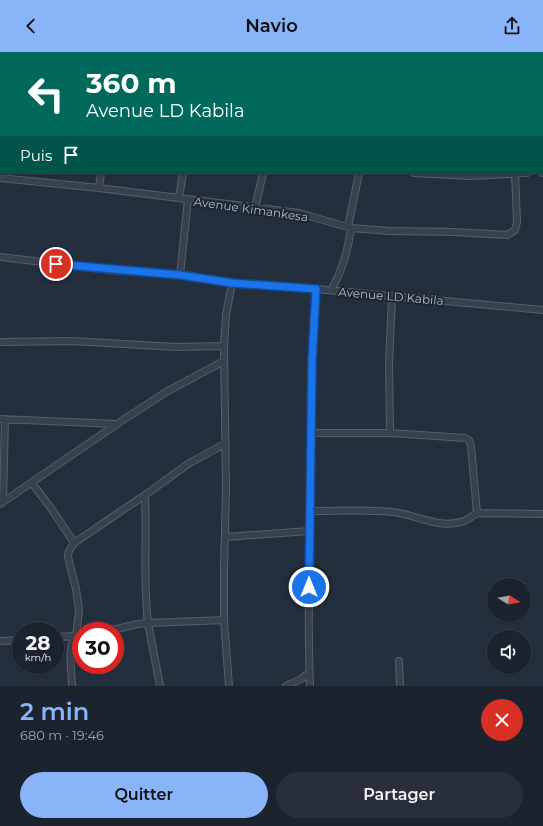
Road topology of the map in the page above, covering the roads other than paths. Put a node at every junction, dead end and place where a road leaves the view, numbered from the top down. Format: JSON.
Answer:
{"nodes":[{"id":1,"x":101,"y":174,"type":"edge"},
{"id":2,"x":183,"y":174,"type":"edge"},
{"id":3,"x":263,"y":174,"type":"edge"},
{"id":4,"x":359,"y":174,"type":"edge"},
{"id":5,"x":433,"y":174,"type":"edge"},
{"id":6,"x":501,"y":174,"type":"edge"},
{"id":7,"x":516,"y":174,"type":"edge"},
{"id":8,"x":0,"y":178,"type":"edge"},
{"id":9,"x":99,"y":188,"type":"junction"},
{"id":10,"x":179,"y":198,"type":"junction"},
{"id":11,"x":188,"y":199,"type":"junction"},
{"id":12,"x":255,"y":208,"type":"junction"},
{"id":13,"x":350,"y":227,"type":"junction"},
{"id":14,"x":0,"y":257,"type":"edge"},
{"id":15,"x":180,"y":275,"type":"junction"},
{"id":16,"x":232,"y":283,"type":"junction"},
{"id":17,"x":316,"y":289,"type":"junction"},
{"id":18,"x":331,"y":290,"type":"junction"},
{"id":19,"x":392,"y":296,"type":"junction"},
{"id":20,"x":543,"y":310,"type":"edge"},
{"id":21,"x":0,"y":342,"type":"edge"},
{"id":22,"x":224,"y":346,"type":"junction"},
{"id":23,"x":224,"y":360,"type":"junction"},
{"id":24,"x":3,"y":419,"type":"edge"},
{"id":25,"x":117,"y":424,"type":"junction"},
{"id":26,"x":311,"y":433,"type":"junction"},
{"id":27,"x":390,"y":433,"type":"junction"},
{"id":28,"x":226,"y":443,"type":"junction"},
{"id":29,"x":32,"y":483,"type":"junction"},
{"id":30,"x":145,"y":495,"type":"junction"},
{"id":31,"x":1,"y":503,"type":"edge"},
{"id":32,"x":310,"y":511,"type":"junction"},
{"id":33,"x":477,"y":513,"type":"junction"},
{"id":34,"x":543,"y":514,"type":"edge"},
{"id":35,"x":310,"y":531,"type":"junction"},
{"id":36,"x":225,"y":537,"type":"junction"},
{"id":37,"x":74,"y":543,"type":"junction"},
{"id":38,"x":224,"y":620,"type":"junction"},
{"id":39,"x":79,"y":622,"type":"edge"},
{"id":40,"x":148,"y":624,"type":"junction"},
{"id":41,"x":124,"y":627,"type":"edge"},
{"id":42,"x":12,"y":640,"type":"edge"},
{"id":43,"x":0,"y":641,"type":"edge"},
{"id":44,"x":72,"y":642,"type":"edge"},
{"id":45,"x":399,"y":661,"type":"dead end"},
{"id":46,"x":309,"y":673,"type":"junction"},
{"id":47,"x":72,"y":686,"type":"edge"},
{"id":48,"x":160,"y":686,"type":"edge"},
{"id":49,"x":229,"y":686,"type":"edge"},
{"id":50,"x":286,"y":686,"type":"edge"},
{"id":51,"x":310,"y":686,"type":"edge"},
{"id":52,"x":400,"y":686,"type":"edge"}],
"edges":[{"from":1,"to":9,"type":"street"},
{"from":2,"to":10,"type":"street"},
{"from":3,"to":12,"type":"street"},
{"from":4,"to":13,"type":"street"},
{"from":5,"to":6,"type":"street"},
{"from":7,"to":13,"type":"street","name":"Avenue Kimankesa"},
{"from":8,"to":9,"type":"street","name":"Avenue Kimankesa"},
{"from":9,"to":10,"type":"street","name":"Avenue Kimankesa"},
{"from":10,"to":11,"type":"street","name":"Avenue Kimankesa"},
{"from":11,"to":12,"type":"street","name":"Avenue Kimankesa"},
{"from":11,"to":15,"type":"street"},
{"from":12,"to":13,"type":"street","name":"Avenue Kimankesa"},
{"from":13,"to":18,"type":"street"},
{"from":14,"to":15,"type":"street","name":"Avenue LD Kabila"},
{"from":15,"to":16,"type":"street","name":"Avenue LD Kabila"},
{"from":16,"to":17,"type":"street","name":"Avenue LD Kabila"},
{"from":16,"to":22,"type":"street"},
{"from":17,"to":18,"type":"street","name":"Avenue LD Kabila"},
{"from":17,"to":26,"type":"street"},
{"from":18,"to":19,"type":"street","name":"Avenue LD Kabila"},
{"from":19,"to":20,"type":"street","name":"Avenue LD Kabila"},
{"from":19,"to":27,"type":"street"},
{"from":21,"to":22,"type":"street"},
{"from":22,"to":23,"type":"street"},
{"from":23,"to":25,"type":"street"},
{"from":23,"to":28,"type":"street"},
{"from":24,"to":25,"type":"street"},
{"from":24,"to":31,"type":"street"},
{"from":25,"to":29,"type":"street"},
{"from":26,"to":27,"type":"street"},
{"from":26,"to":32,"type":"street"},
{"from":27,"to":33,"type":"street"},
{"from":28,"to":30,"type":"street"},
{"from":28,"to":36,"type":"street"},
{"from":29,"to":31,"type":"street"},
{"from":29,"to":37,"type":"street"},
{"from":30,"to":37,"type":"street"},
{"from":30,"to":40,"type":"street"},
{"from":32,"to":33,"type":"street"},
{"from":32,"to":35,"type":"street"},
{"from":33,"to":34,"type":"street"},
{"from":35,"to":36,"type":"street"},
{"from":35,"to":46,"type":"street"},
{"from":36,"to":38,"type":"street"},
{"from":37,"to":39,"type":"street"},
{"from":38,"to":40,"type":"street"},
{"from":38,"to":49,"type":"street"},
{"from":40,"to":41,"type":"street"},
{"from":40,"to":48,"type":"street"},
{"from":42,"to":43,"type":"street"},
{"from":44,"to":47,"type":"street"},
{"from":45,"to":52,"type":"street"},
{"from":46,"to":50,"type":"street"},
{"from":46,"to":51,"type":"street"}]}
